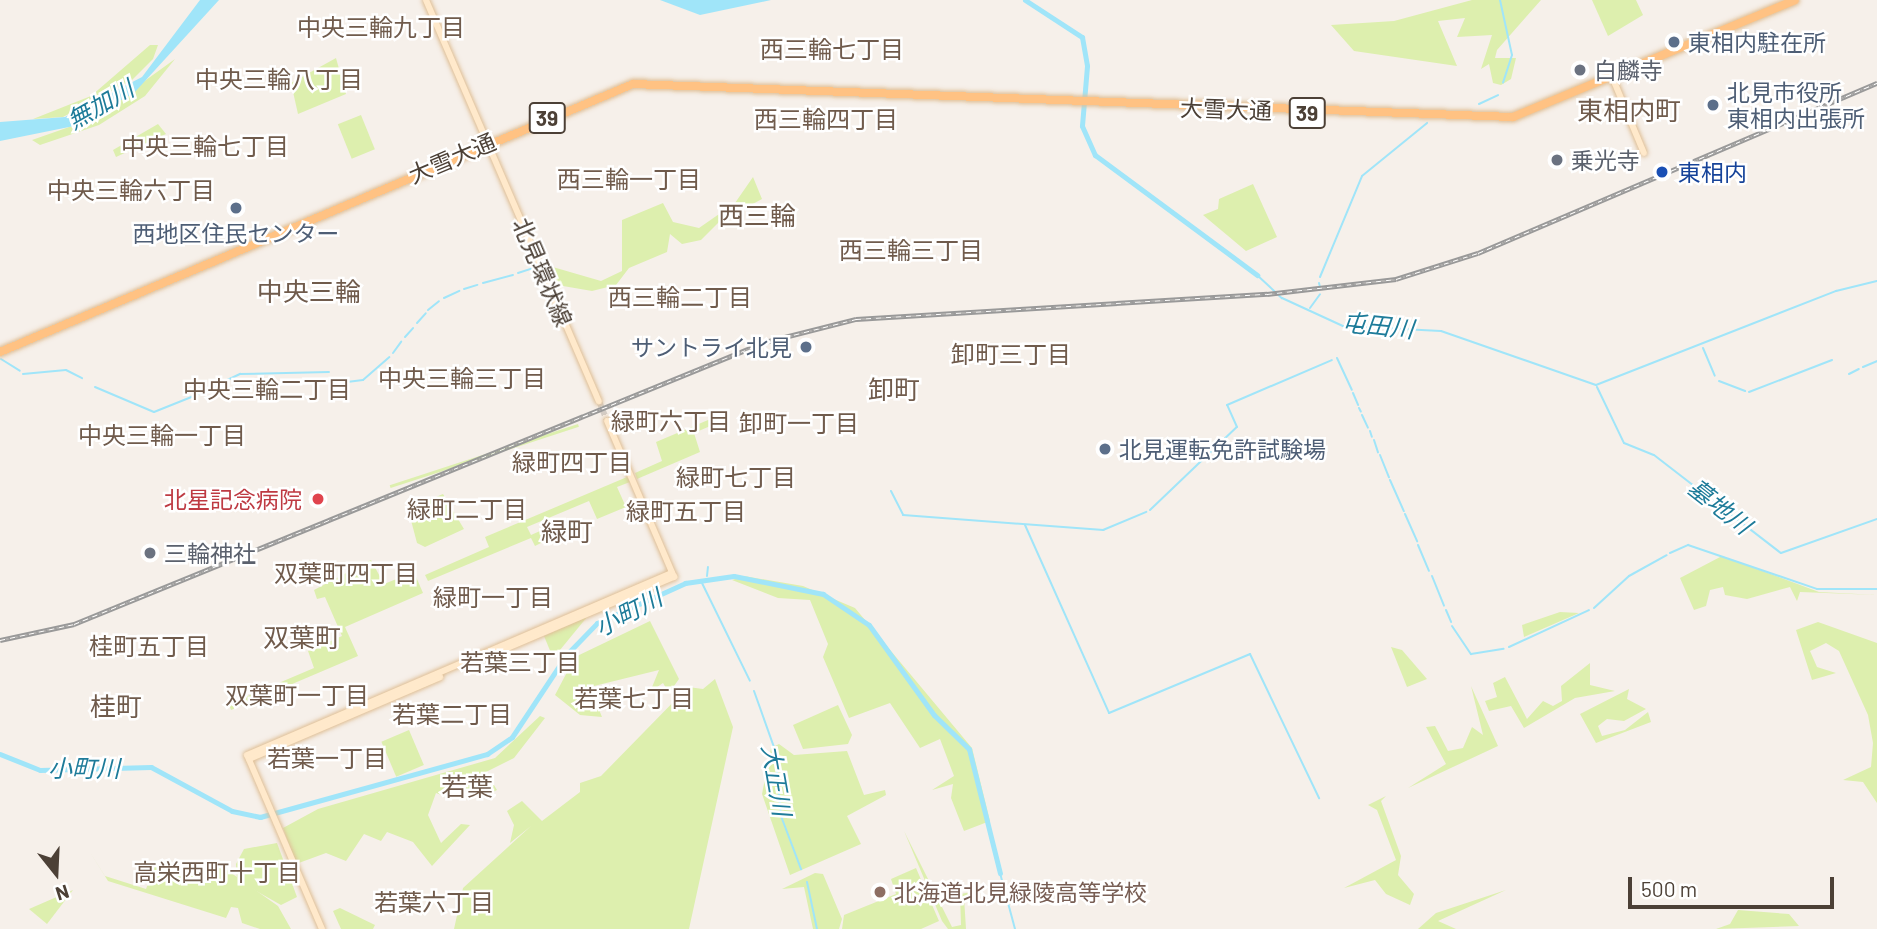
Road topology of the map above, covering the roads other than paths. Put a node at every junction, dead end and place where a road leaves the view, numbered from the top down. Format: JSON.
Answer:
{"nodes":[{"id":1,"x":426,"y":0,"type":"edge"},
{"id":2,"x":1795,"y":0,"type":"edge"},
{"id":3,"x":1802,"y":0,"type":"edge"},
{"id":4,"x":1613,"y":81,"type":"junction"},
{"id":5,"x":488,"y":143,"type":"junction"},
{"id":6,"x":1644,"y":153,"type":"dead end"},
{"id":7,"x":0,"y":352,"type":"edge"},
{"id":8,"x":598,"y":401,"type":"tunnel mouth"},
{"id":9,"x":607,"y":421,"type":"tunnel mouth"},
{"id":10,"x":322,"y":929,"type":"edge"}],
"edges":[{"from":1,"to":5,"type":"main road","name":"北見環状線"},
{"from":2,"to":4,"type":"highway","number":"39"},
{"from":3,"to":4,"type":"highway","number":"39"},
{"from":4,"to":5,"type":"highway","name":"大雪大通","number":"39"},
{"from":4,"to":6,"type":"main road"},
{"from":5,"to":7,"type":"highway","name":"大雪大通","number":"39"},
{"from":5,"to":8,"type":"main road","name":"北見環状線"},
{"from":9,"to":10,"type":"main road"}]}
